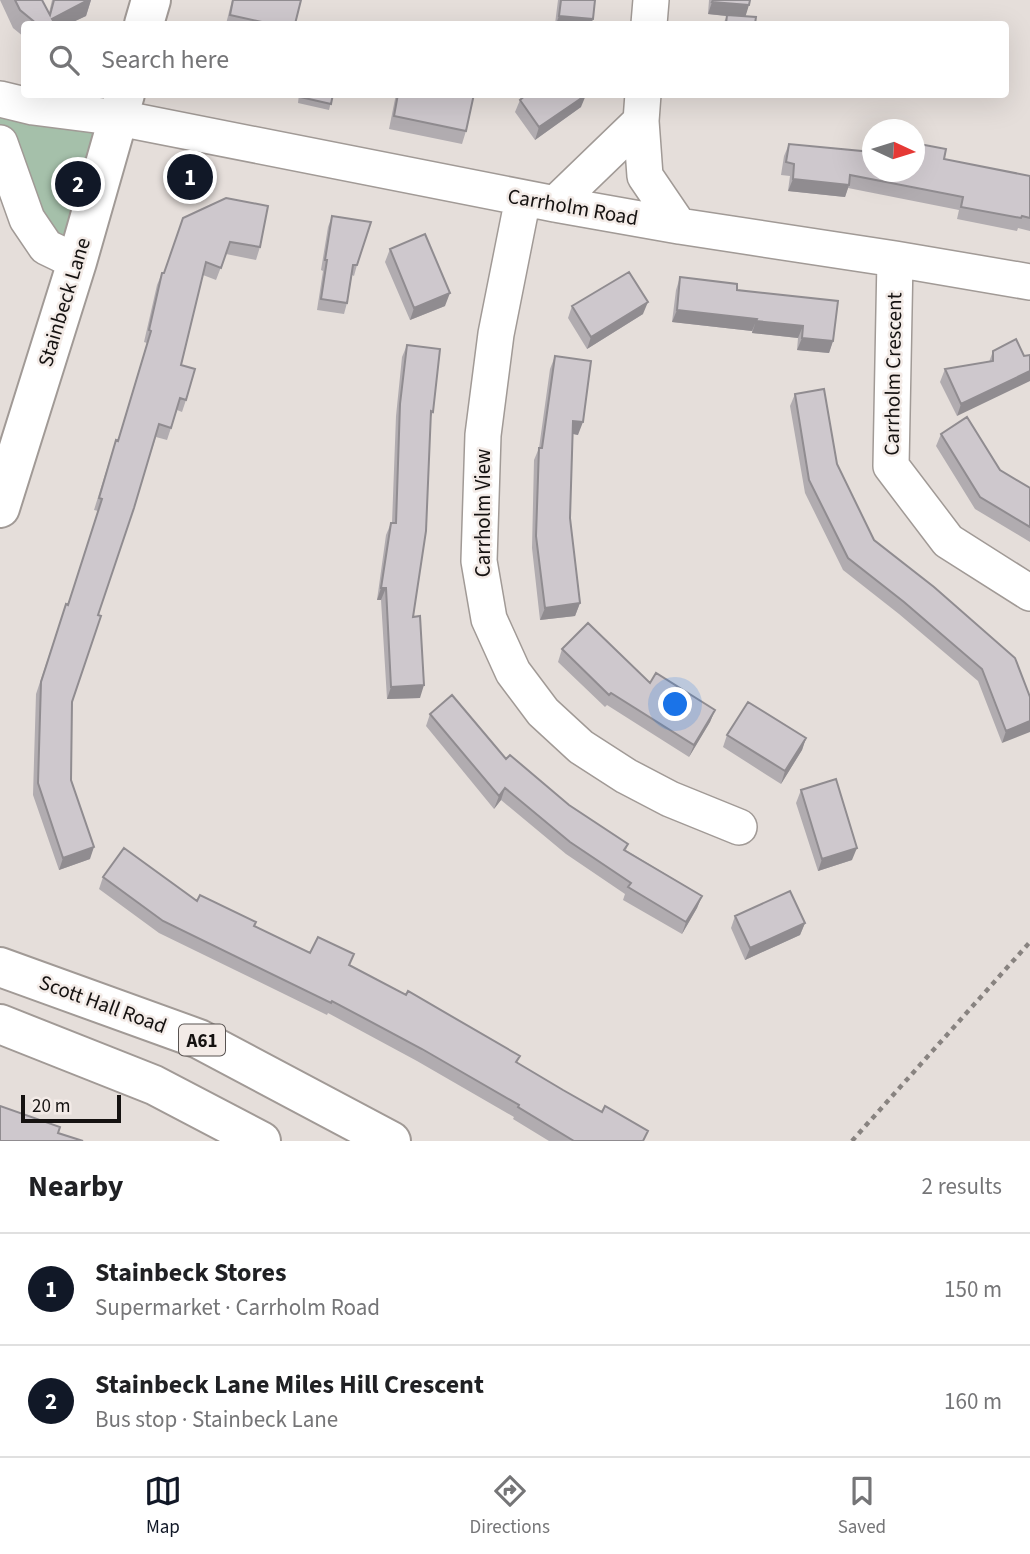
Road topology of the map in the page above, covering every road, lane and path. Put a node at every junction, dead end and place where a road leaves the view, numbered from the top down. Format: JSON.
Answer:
{"nodes":[{"id":1,"x":150,"y":0,"type":"edge"},
{"id":2,"x":651,"y":0,"type":"edge"},
{"id":3,"x":145,"y":21,"type":"edge"},
{"id":4,"x":649,"y":21,"type":"edge"},
{"id":5,"x":0,"y":99,"type":"edge"},
{"id":6,"x":122,"y":106,"type":"edge"},
{"id":7,"x":642,"y":108,"type":"edge"},
{"id":8,"x":0,"y":143,"type":"edge"},
{"id":9,"x":539,"y":201,"type":"junction"},
{"id":10,"x":13,"y":216,"type":"edge"},
{"id":11,"x":679,"y":226,"type":"junction"},
{"id":12,"x":895,"y":259,"type":"junction"},
{"id":13,"x":77,"y":262,"type":"junction"},
{"id":14,"x":1030,"y":282,"type":"edge"},
{"id":15,"x":0,"y":508,"type":"edge"},
{"id":16,"x":1030,"y":593,"type":"edge"},
{"id":17,"x":739,"y":827,"type":"dead end"},
{"id":18,"x":1030,"y":942,"type":"edge"},
{"id":19,"x":0,"y":967,"type":"edge"},
{"id":20,"x":0,"y":1024,"type":"edge"},
{"id":21,"x":261,"y":1141,"type":"edge"},
{"id":22,"x":391,"y":1141,"type":"edge"},
{"id":23,"x":852,"y":1141,"type":"edge"}],
"edges":[{"from":1,"to":3,"type":"main road"},
{"from":2,"to":4,"type":"street"},
{"from":5,"to":6,"type":"street","name":"Carrholm Road"},
{"from":6,"to":9,"type":"street","name":"Carrholm Road"},
{"from":6,"to":13,"type":"main road","name":"Stainbeck Lane"},
{"from":7,"to":9,"type":"street"},
{"from":7,"to":11,"type":"street"},
{"from":8,"to":10,"type":"street"},
{"from":9,"to":11,"type":"street","name":"Carrholm Road"},
{"from":9,"to":17,"type":"street","name":"Carrholm View"},
{"from":10,"to":13,"type":"street"},
{"from":11,"to":12,"type":"street","name":"Carrholm Road"},
{"from":12,"to":14,"type":"street","name":"Carrholm Road"},
{"from":12,"to":16,"type":"street","name":"Carrholm Crescent"},
{"from":13,"to":15,"type":"main road","name":"Stainbeck Lane"},
{"from":18,"to":23,"type":"path"},
{"from":19,"to":22,"type":"main road","name":"Scott Hall Road","number":"A61"},
{"from":20,"to":21,"type":"main road"}]}
